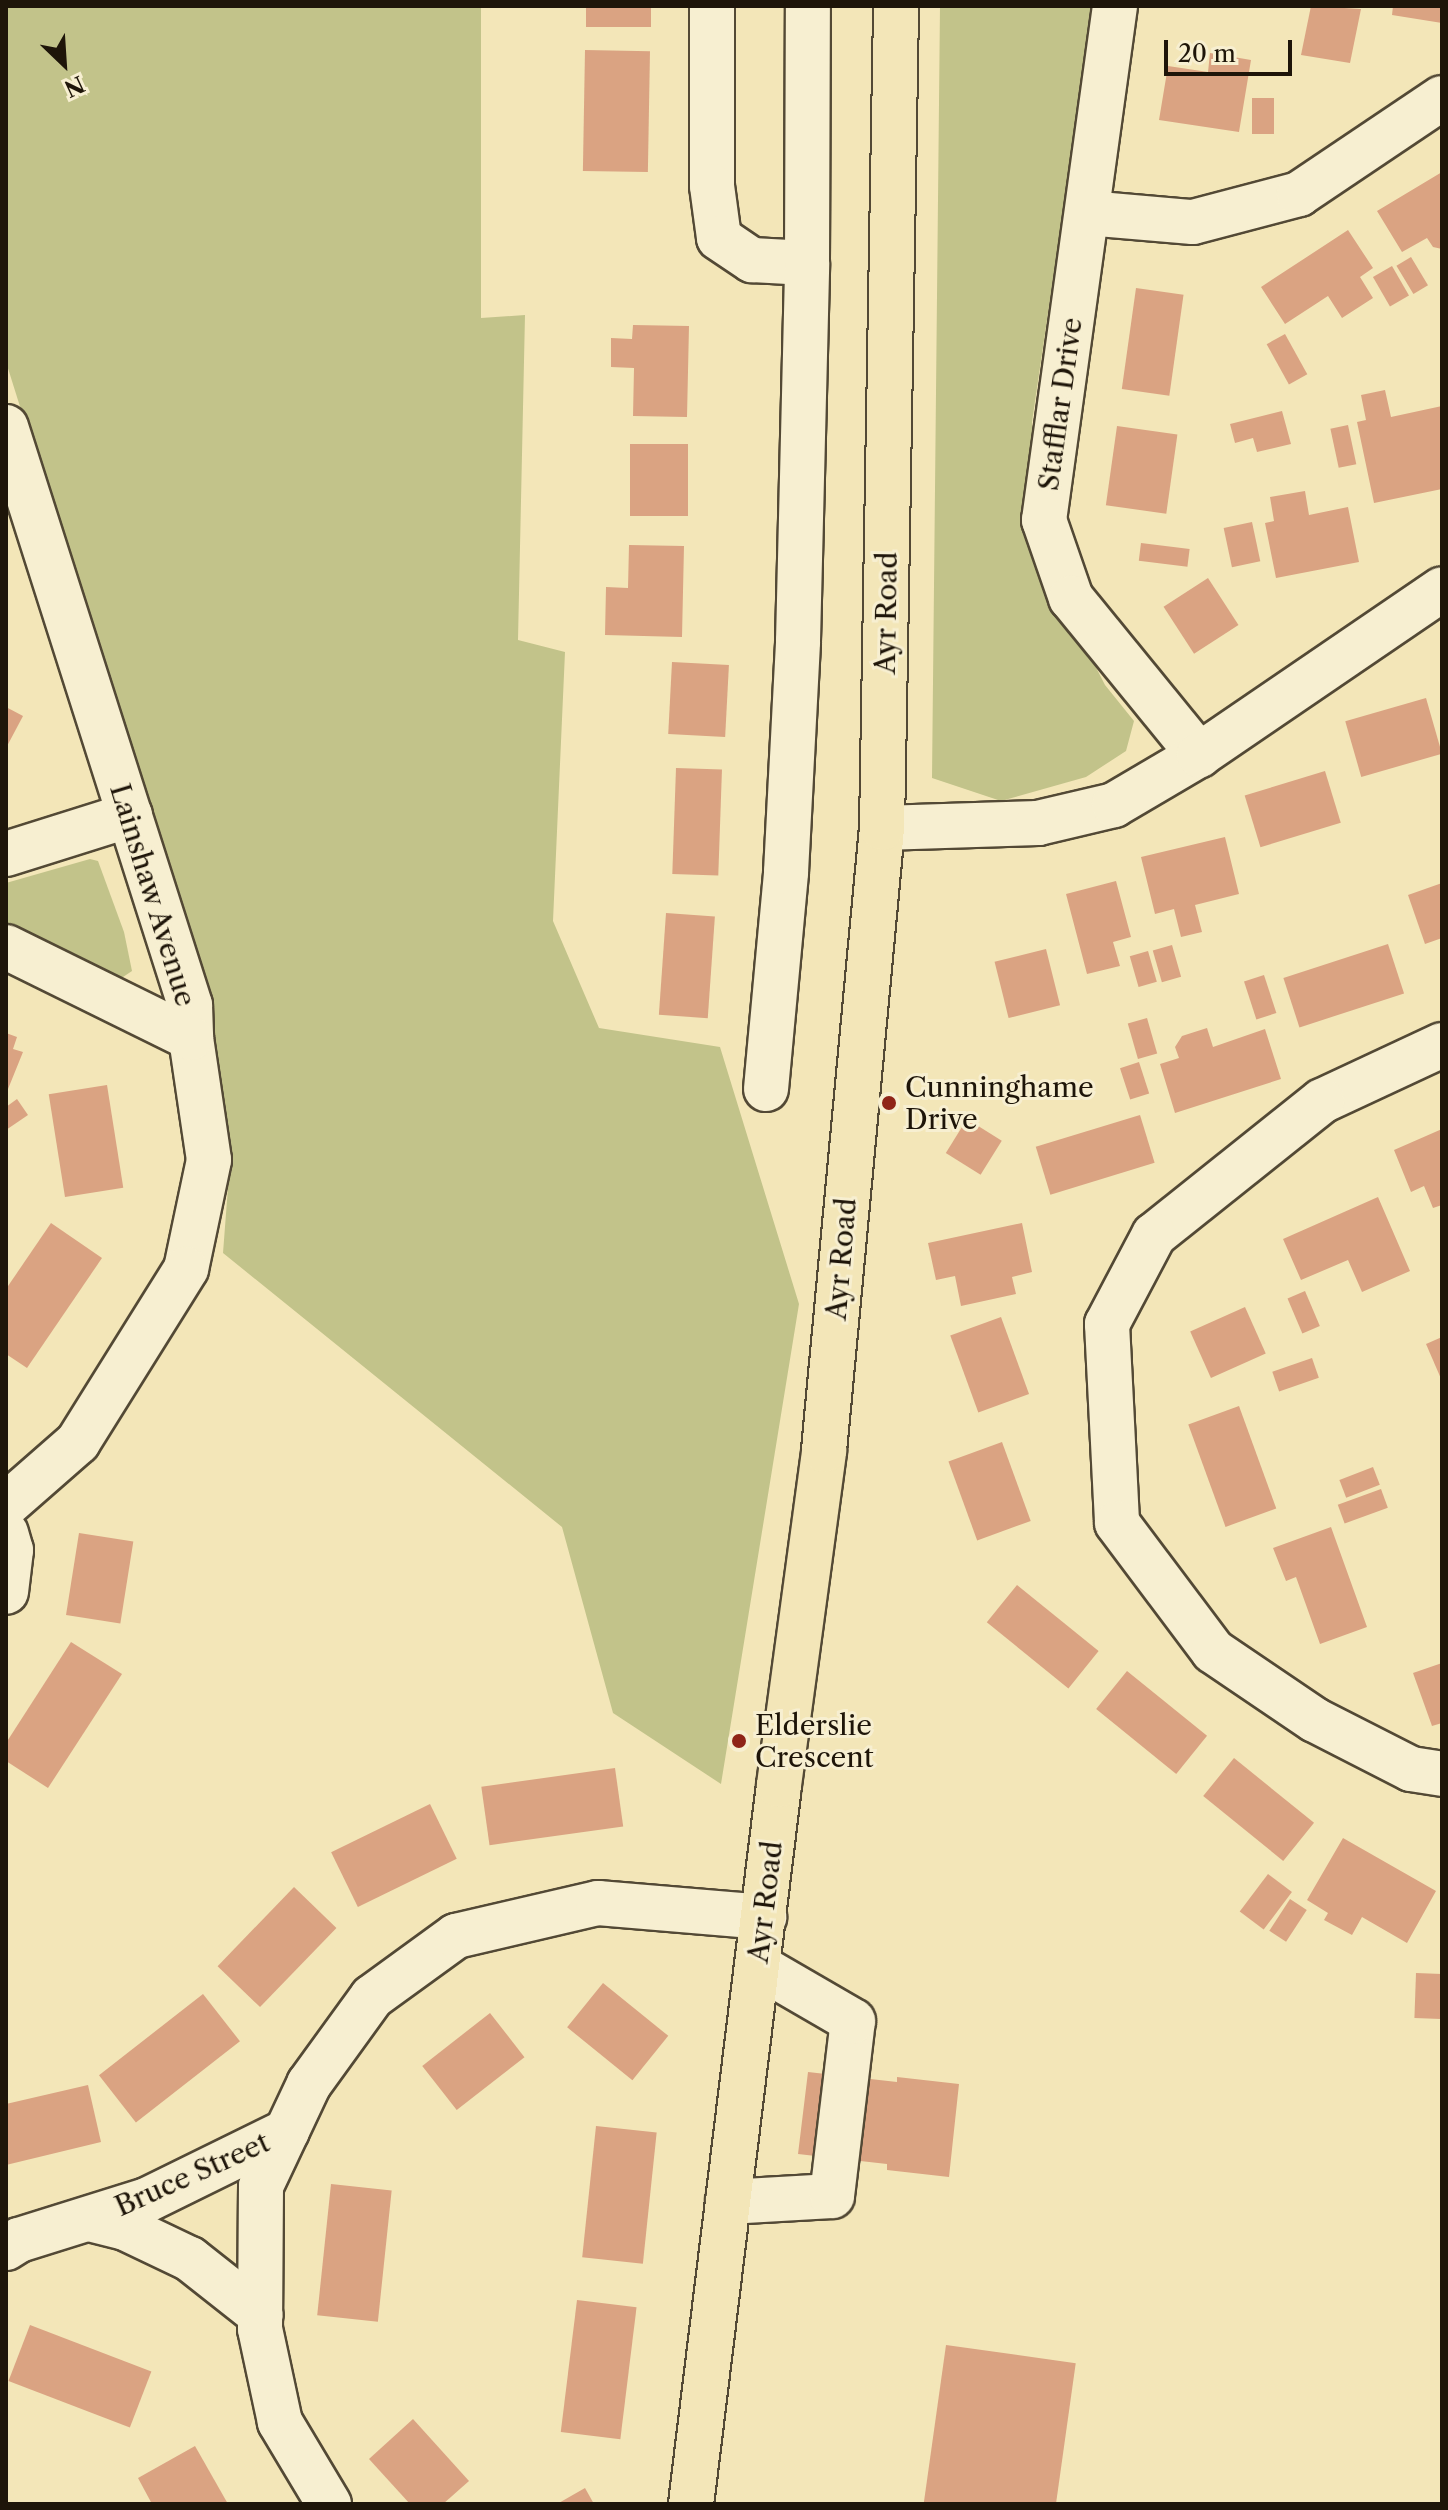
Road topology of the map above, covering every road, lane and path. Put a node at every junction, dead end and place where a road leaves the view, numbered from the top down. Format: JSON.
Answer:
{"nodes":[{"id":1,"x":712,"y":6,"type":"edge"},
{"id":2,"x":808,"y":6,"type":"edge"},
{"id":3,"x":896,"y":6,"type":"edge"},
{"id":4,"x":1115,"y":6,"type":"edge"},
{"id":5,"x":1442,"y":98,"type":"edge"},
{"id":6,"x":1087,"y":213,"type":"junction"},
{"id":7,"x":807,"y":263,"type":"junction"},
{"id":8,"x":6,"y":427,"type":"edge"},
{"id":9,"x":1442,"y":589,"type":"edge"},
{"id":10,"x":1199,"y":755,"type":"junction"},
{"id":11,"x":130,"y":815,"type":"junction"},
{"id":12,"x":882,"y":828,"type":"junction"},
{"id":13,"x":6,"y":854,"type":"edge"},
{"id":14,"x":6,"y":947,"type":"edge"},
{"id":15,"x":191,"y":1038,"type":"junction"},
{"id":16,"x":1442,"y":1045,"type":"edge"},
{"id":17,"x":766,"y":1089,"type":"dead end"},
{"id":18,"x":6,"y":1505,"type":"edge"},
{"id":19,"x":6,"y":1533,"type":"edge"},
{"id":20,"x":6,"y":1592,"type":"edge"},
{"id":21,"x":1442,"y":1774,"type":"edge"},
{"id":22,"x":764,"y":1917,"type":"junction"},
{"id":23,"x":758,"y":1966,"type":"junction"},
{"id":24,"x":287,"y":2131,"type":"junction"},
{"id":25,"x":728,"y":2202,"type":"junction"},
{"id":26,"x":89,"y":2219,"type":"junction"},
{"id":27,"x":6,"y":2248,"type":"edge"},
{"id":28,"x":261,"y":2315,"type":"junction"},
{"id":29,"x":329,"y":2504,"type":"edge"},
{"id":30,"x":691,"y":2504,"type":"edge"}],
"edges":[{"from":1,"to":7,"type":"street"},
{"from":2,"to":7,"type":"street"},
{"from":3,"to":12,"type":"main road","name":"Ayr Road"},
{"from":4,"to":6,"type":"street","name":"Stafflar Drive"},
{"from":5,"to":6,"type":"street"},
{"from":6,"to":10,"type":"street","name":"Stafflar Drive"},
{"from":7,"to":17,"type":"street"},
{"from":8,"to":11,"type":"street","name":"Lainshaw Avenue"},
{"from":9,"to":10,"type":"street"},
{"from":10,"to":12,"type":"street"},
{"from":11,"to":13,"type":"street"},
{"from":11,"to":15,"type":"street","name":"Lainshaw Avenue"},
{"from":12,"to":22,"type":"main road","name":"Ayr Road"},
{"from":14,"to":15,"type":"street"},
{"from":15,"to":18,"type":"street","name":"Lainshaw Avenue"},
{"from":16,"to":21,"type":"street"},
{"from":19,"to":20,"type":"street"},
{"from":22,"to":23,"type":"main road","name":"Ayr Road"},
{"from":22,"to":24,"type":"street"},
{"from":23,"to":25,"type":"main road","name":"Ayr Road"},
{"from":23,"to":25,"type":"street"},
{"from":24,"to":26,"type":"street","name":"Bruce Street"},
{"from":24,"to":28,"type":"street"},
{"from":25,"to":30,"type":"main road","name":"Ayr Road"},
{"from":26,"to":27,"type":"street","name":"Bruce Street"},
{"from":26,"to":28,"type":"street"},
{"from":28,"to":29,"type":"street"}]}
